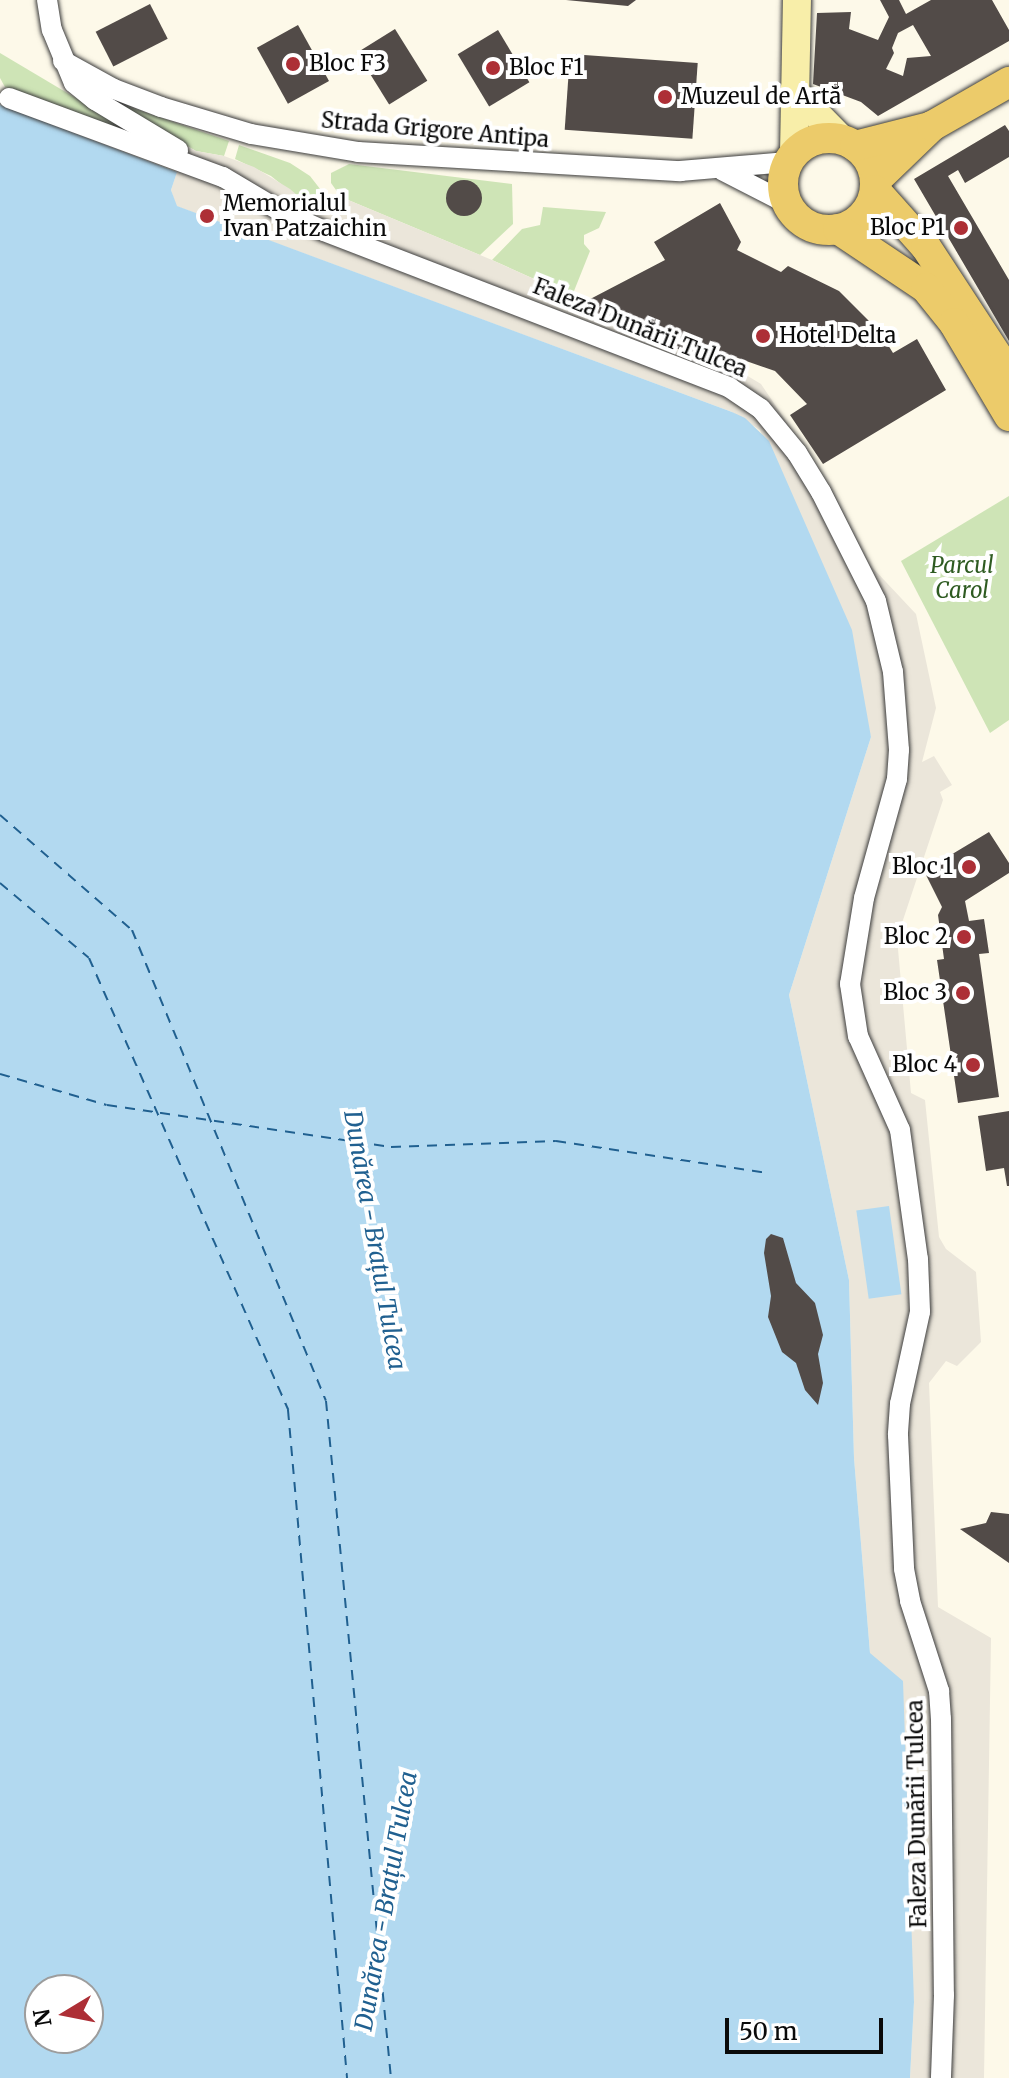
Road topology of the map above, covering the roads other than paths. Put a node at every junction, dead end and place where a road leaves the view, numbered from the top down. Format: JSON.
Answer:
{"nodes":[{"id":1,"x":47,"y":0,"type":"edge"},
{"id":2,"x":797,"y":0,"type":"edge"},
{"id":3,"x":63,"y":61,"type":"junction"},
{"id":4,"x":1008,"y":84,"type":"edge"},
{"id":5,"x":794,"y":91,"type":"junction"},
{"id":6,"x":9,"y":98,"type":"dead end"},
{"id":7,"x":932,"y":126,"type":"junction"},
{"id":8,"x":848,"y":142,"type":"junction"},
{"id":9,"x":791,"y":158,"type":"junction"},
{"id":10,"x":722,"y":170,"type":"junction"},
{"id":11,"x":223,"y":177,"type":"junction"},
{"id":12,"x":875,"y":185,"type":"junction"},
{"id":13,"x":788,"y":204,"type":"junction"},
{"id":14,"x":838,"y":229,"type":"junction"},
{"id":15,"x":1009,"y":374,"type":"edge"},
{"id":16,"x":1009,"y":416,"type":"edge"},
{"id":17,"x":941,"y":2078,"type":"edge"}],
"edges":[{"from":1,"to":3,"type":"street"},
{"from":2,"to":5,"type":"street"},
{"from":3,"to":10,"type":"street","name":"Strada Grigore Antipa"},
{"from":3,"to":11,"type":"street"},
{"from":4,"to":7,"type":"main road"},
{"from":5,"to":8,"type":"street"},
{"from":5,"to":9,"type":"street"},
{"from":6,"to":11,"type":"street","name":"Faleza Dunării Tulcea"},
{"from":7,"to":8,"type":"main road"},
{"from":7,"to":12,"type":"main road"},
{"from":8,"to":9,"type":"main road"},
{"from":8,"to":12,"type":"main road"},
{"from":9,"to":10,"type":"street","name":"Strada Grigore Antipa"},
{"from":9,"to":13,"type":"main road"},
{"from":10,"to":13,"type":"street","name":"Strada Grigore Antipa"},
{"from":11,"to":17,"type":"street","name":"Faleza Dunării Tulcea"},
{"from":12,"to":14,"type":"main road"},
{"from":12,"to":15,"type":"main road"},
{"from":13,"to":14,"type":"main road"},
{"from":14,"to":16,"type":"main road"}]}
